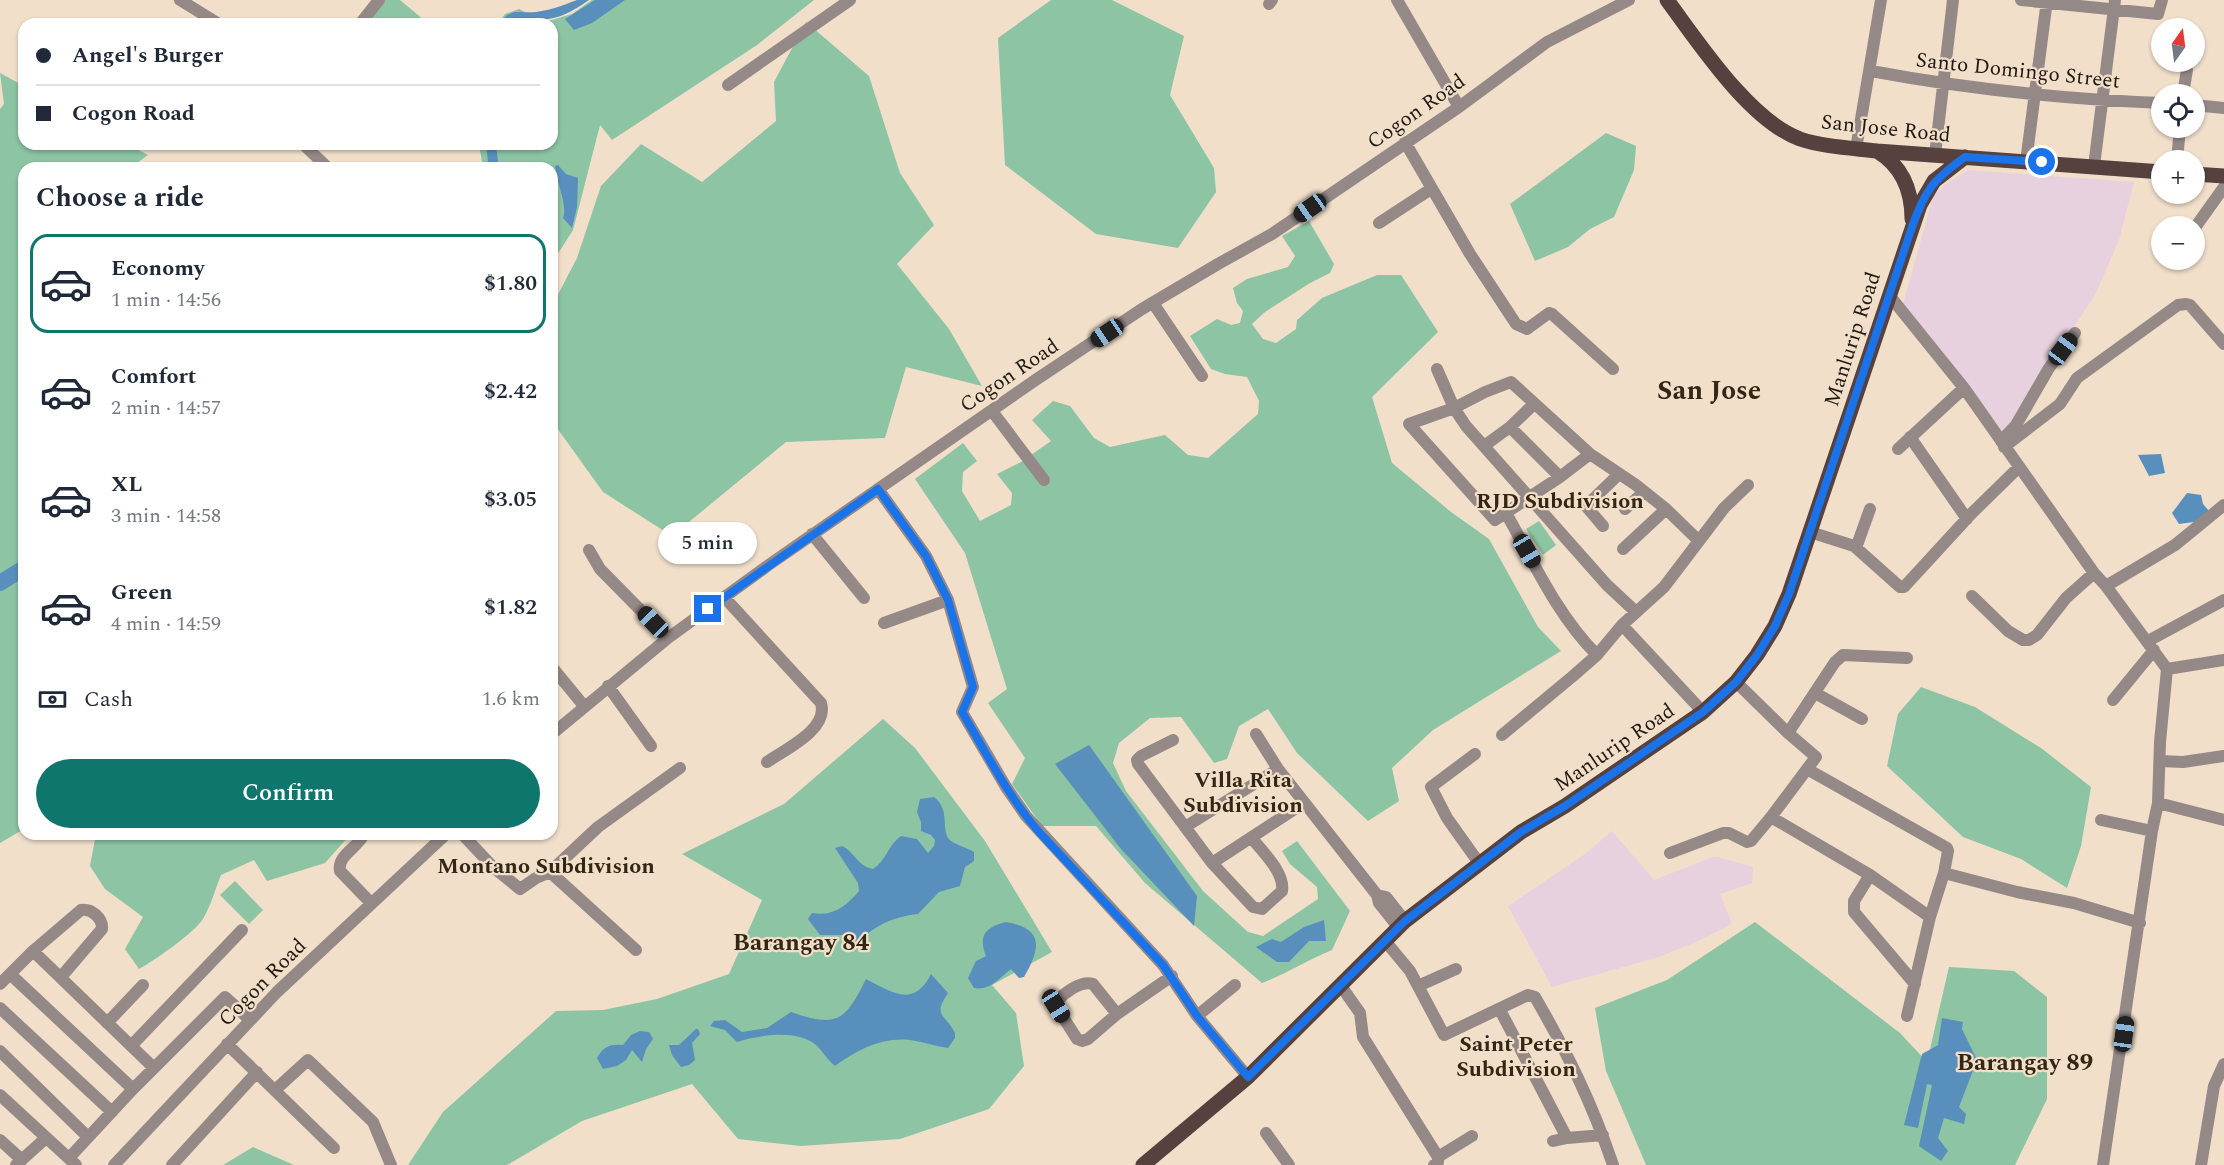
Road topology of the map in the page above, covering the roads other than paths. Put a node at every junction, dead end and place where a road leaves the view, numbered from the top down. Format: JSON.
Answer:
{"nodes":[{"id":1,"x":180,"y":0,"type":"edge"},
{"id":2,"x":379,"y":0,"type":"edge"},
{"id":3,"x":850,"y":0,"type":"edge"},
{"id":4,"x":1397,"y":0,"type":"edge"},
{"id":5,"x":1629,"y":0,"type":"edge"},
{"id":6,"x":1667,"y":0,"type":"edge"},
{"id":7,"x":1881,"y":0,"type":"edge"},
{"id":8,"x":1953,"y":0,"type":"edge"},
{"id":9,"x":2021,"y":0,"type":"edge"},
{"id":10,"x":2162,"y":0,"type":"edge"},
{"id":11,"x":2047,"y":1,"type":"edge"},
{"id":12,"x":2114,"y":5,"type":"edge"},
{"id":13,"x":209,"y":18,"type":"edge"},
{"id":14,"x":365,"y":18,"type":"edge"},
{"id":15,"x":1870,"y":71,"type":"junction"},
{"id":16,"x":728,"y":85,"type":"dead end"},
{"id":17,"x":1944,"y":85,"type":"junction"},
{"id":18,"x":2035,"y":94,"type":"junction"},
{"id":19,"x":2102,"y":101,"type":"junction"},
{"id":20,"x":2151,"y":103,"type":"edge"},
{"id":21,"x":2205,"y":106,"type":"edge"},
{"id":22,"x":1459,"y":107,"type":"junction"},
{"id":23,"x":2224,"y":108,"type":"edge"},
{"id":24,"x":1405,"y":142,"type":"junction"},
{"id":25,"x":1856,"y":149,"type":"junction"},
{"id":26,"x":309,"y":150,"type":"edge"},
{"id":27,"x":1877,"y":151,"type":"junction"},
{"id":28,"x":1935,"y":155,"type":"junction"},
{"id":29,"x":1965,"y":157,"type":"junction"},
{"id":30,"x":322,"y":162,"type":"edge"},
{"id":31,"x":2026,"y":162,"type":"junction"},
{"id":32,"x":2094,"y":166,"type":"junction"},
{"id":33,"x":2151,"y":171,"type":"edge"},
{"id":34,"x":2205,"y":175,"type":"edge"},
{"id":35,"x":2224,"y":176,"type":"edge"},
{"id":36,"x":2224,"y":188,"type":"edge"},
{"id":37,"x":1431,"y":189,"type":"junction"},
{"id":38,"x":2204,"y":216,"type":"edge"},
{"id":39,"x":1379,"y":223,"type":"dead end"},
{"id":40,"x":1912,"y":227,"type":"junction"},
{"id":41,"x":1889,"y":296,"type":"junction"},
{"id":42,"x":1153,"y":303,"type":"junction"},
{"id":43,"x":2075,"y":333,"type":"dead end"},
{"id":44,"x":2224,"y":344,"type":"edge"},
{"id":45,"x":1437,"y":369,"type":"dead end"},
{"id":46,"x":1613,"y":369,"type":"dead end"},
{"id":47,"x":1202,"y":376,"type":"dead end"},
{"id":48,"x":1964,"y":387,"type":"junction"},
{"id":49,"x":1534,"y":404,"type":"junction"},
{"id":50,"x":1454,"y":408,"type":"junction"},
{"id":51,"x":992,"y":411,"type":"junction"},
{"id":52,"x":1510,"y":427,"type":"junction"},
{"id":53,"x":1910,"y":437,"type":"junction"},
{"id":54,"x":2002,"y":444,"type":"junction"},
{"id":55,"x":1484,"y":446,"type":"junction"},
{"id":56,"x":1898,"y":449,"type":"dead end"},
{"id":57,"x":1590,"y":454,"type":"junction"},
{"id":58,"x":2018,"y":468,"type":"junction"},
{"id":59,"x":1619,"y":474,"type":"junction"},
{"id":60,"x":1560,"y":477,"type":"junction"},
{"id":61,"x":1044,"y":480,"type":"dead end"},
{"id":62,"x":1748,"y":485,"type":"dead end"},
{"id":63,"x":878,"y":489,"type":"junction"},
{"id":64,"x":1644,"y":492,"type":"junction"},
{"id":65,"x":1528,"y":497,"type":"junction"},
{"id":66,"x":2224,"y":505,"type":"edge"},
{"id":67,"x":1625,"y":509,"type":"dead end"},
{"id":68,"x":1666,"y":509,"type":"junction"},
{"id":69,"x":1870,"y":509,"type":"dead end"},
{"id":70,"x":1506,"y":513,"type":"junction"},
{"id":71,"x":1967,"y":519,"type":"junction"},
{"id":72,"x":1603,"y":526,"type":"dead end"},
{"id":73,"x":1810,"y":532,"type":"junction"},
{"id":74,"x":812,"y":534,"type":"junction"},
{"id":75,"x":1698,"y":540,"type":"junction"},
{"id":76,"x":1856,"y":548,"type":"junction"},
{"id":77,"x":1623,"y":549,"type":"dead end"},
{"id":78,"x":588,"y":550,"type":"dead end"},
{"id":79,"x":2094,"y":573,"type":"junction"},
{"id":80,"x":2106,"y":586,"type":"junction"},
{"id":81,"x":1972,"y":596,"type":"dead end"},
{"id":82,"x":724,"y":597,"type":"junction"},
{"id":83,"x":864,"y":598,"type":"dead end"},
{"id":84,"x":948,"y":600,"type":"junction"},
{"id":85,"x":2224,"y":600,"type":"edge"},
{"id":86,"x":1636,"y":612,"type":"junction"},
{"id":87,"x":884,"y":623,"type":"dead end"},
{"id":88,"x":1622,"y":625,"type":"junction"},
{"id":89,"x":668,"y":638,"type":"junction"},
{"id":90,"x":2151,"y":646,"type":"junction"},
{"id":91,"x":1597,"y":655,"type":"junction"},
{"id":92,"x":1907,"y":658,"type":"dead end"},
{"id":93,"x":2224,"y":660,"type":"edge"},
{"id":94,"x":2167,"y":669,"type":"junction"},
{"id":95,"x":558,"y":674,"type":"edge"},
{"id":96,"x":1736,"y":682,"type":"junction"},
{"id":97,"x":608,"y":686,"type":"junction"},
{"id":98,"x":1815,"y":693,"type":"junction"},
{"id":99,"x":2113,"y":700,"type":"dead end"},
{"id":100,"x":584,"y":706,"type":"junction"},
{"id":101,"x":1703,"y":712,"type":"junction"},
{"id":102,"x":1862,"y":719,"type":"dead end"},
{"id":103,"x":558,"y":729,"type":"edge"},
{"id":104,"x":1788,"y":733,"type":"junction"},
{"id":105,"x":1256,"y":734,"type":"dead end"},
{"id":106,"x":1502,"y":735,"type":"dead end"},
{"id":107,"x":1173,"y":740,"type":"dead end"},
{"id":108,"x":651,"y":746,"type":"dead end"},
{"id":109,"x":1475,"y":754,"type":"dead end"},
{"id":110,"x":2224,"y":756,"type":"edge"},
{"id":111,"x":2160,"y":761,"type":"junction"},
{"id":112,"x":767,"y":762,"type":"dead end"},
{"id":113,"x":680,"y":768,"type":"dead end"},
{"id":114,"x":1278,"y":769,"type":"junction"},
{"id":115,"x":1807,"y":769,"type":"junction"},
{"id":116,"x":1304,"y":803,"type":"junction"},
{"id":117,"x":2157,"y":803,"type":"junction"},
{"id":118,"x":1771,"y":817,"type":"junction"},
{"id":119,"x":2102,"y":820,"type":"dead end"},
{"id":120,"x":2224,"y":820,"type":"edge"},
{"id":121,"x":1185,"y":827,"type":"junction"},
{"id":122,"x":2152,"y":831,"type":"junction"},
{"id":123,"x":1252,"y":838,"type":"junction"},
{"id":124,"x":360,"y":840,"type":"edge"},
{"id":125,"x":439,"y":840,"type":"edge"},
{"id":126,"x":468,"y":840,"type":"edge"},
{"id":127,"x":1670,"y":853,"type":"dead end"},
{"id":128,"x":1212,"y":863,"type":"junction"},
{"id":129,"x":1479,"y":863,"type":"junction"},
{"id":130,"x":550,"y":872,"type":"junction"},
{"id":131,"x":1944,"y":873,"type":"junction"},
{"id":132,"x":1870,"y":875,"type":"junction"},
{"id":133,"x":371,"y":903,"type":"junction"},
{"id":134,"x":1930,"y":917,"type":"junction"},
{"id":135,"x":2140,"y":923,"type":"junction"},
{"id":136,"x":1402,"y":925,"type":"junction"},
{"id":137,"x":242,"y":930,"type":"dead end"},
{"id":138,"x":1386,"y":942,"type":"junction"},
{"id":139,"x":636,"y":950,"type":"dead end"},
{"id":140,"x":33,"y":951,"type":"junction"},
{"id":141,"x":1456,"y":969,"type":"dead end"},
{"id":142,"x":10,"y":974,"type":"junction"},
{"id":143,"x":1172,"y":976,"type":"junction"},
{"id":144,"x":61,"y":977,"type":"junction"},
{"id":145,"x":0,"y":984,"type":"edge"},
{"id":146,"x":1915,"y":984,"type":"junction"},
{"id":147,"x":143,"y":985,"type":"dead end"},
{"id":148,"x":1235,"y":985,"type":"dead end"},
{"id":149,"x":1341,"y":986,"type":"junction"},
{"id":150,"x":1418,"y":986,"type":"junction"},
{"id":151,"x":0,"y":1008,"type":"edge"},
{"id":152,"x":1500,"y":1010,"type":"junction"},
{"id":153,"x":1117,"y":1014,"type":"junction"},
{"id":154,"x":1197,"y":1016,"type":"junction"},
{"id":155,"x":1907,"y":1016,"type":"dead end"},
{"id":156,"x":250,"y":1020,"type":"junction"},
{"id":157,"x":107,"y":1023,"type":"junction"},
{"id":158,"x":227,"y":1044,"type":"junction"},
{"id":159,"x":131,"y":1046,"type":"junction"},
{"id":160,"x":0,"y":1051,"type":"edge"},
{"id":161,"x":2224,"y":1064,"type":"edge"},
{"id":162,"x":154,"y":1068,"type":"junction"},
{"id":163,"x":257,"y":1072,"type":"junction"},
{"id":164,"x":1248,"y":1077,"type":"junction"},
{"id":165,"x":133,"y":1089,"type":"junction"},
{"id":166,"x":275,"y":1090,"type":"junction"},
{"id":167,"x":0,"y":1095,"type":"edge"},
{"id":168,"x":112,"y":1112,"type":"junction"},
{"id":169,"x":1266,"y":1132,"type":"dead end"},
{"id":170,"x":1603,"y":1135,"type":"junction"},
{"id":171,"x":1472,"y":1136,"type":"dead end"},
{"id":172,"x":88,"y":1137,"type":"junction"},
{"id":173,"x":46,"y":1138,"type":"junction"},
{"id":174,"x":1567,"y":1138,"type":"junction"},
{"id":175,"x":0,"y":1140,"type":"edge"},
{"id":176,"x":1553,"y":1141,"type":"dead end"},
{"id":177,"x":334,"y":1148,"type":"dead end"},
{"id":178,"x":1436,"y":1161,"type":"edge"},
{"id":179,"x":19,"y":1162,"type":"edge"},
{"id":180,"x":73,"y":1162,"type":"edge"},
{"id":181,"x":114,"y":1165,"type":"edge"},
{"id":182,"x":172,"y":1165,"type":"edge"},
{"id":183,"x":391,"y":1165,"type":"edge"},
{"id":184,"x":1143,"y":1165,"type":"edge"},
{"id":185,"x":1288,"y":1165,"type":"edge"},
{"id":186,"x":1613,"y":1165,"type":"edge"},
{"id":187,"x":2103,"y":1165,"type":"edge"},
{"id":188,"x":2201,"y":1165,"type":"edge"}],
"edges":[{"from":1,"to":13,"type":"street"},
{"from":2,"to":14,"type":"street"},
{"from":3,"to":16,"type":"street"},
{"from":4,"to":22,"type":"street"},
{"from":5,"to":22,"type":"street","name":"Cogon Road"},
{"from":6,"to":25,"type":"main road","name":"San Jose Road"},
{"from":7,"to":15,"type":"street"},
{"from":8,"to":17,"type":"street"},
{"from":9,"to":11,"type":"street"},
{"from":10,"to":12,"type":"street"},
{"from":11,"to":12,"type":"street"},
{"from":11,"to":18,"type":"street"},
{"from":12,"to":19,"type":"street"},
{"from":15,"to":17,"type":"street","name":"Santo Domingo Street"},
{"from":15,"to":25,"type":"street"},
{"from":17,"to":18,"type":"street","name":"Santo Domingo Street"},
{"from":17,"to":28,"type":"street"},
{"from":18,"to":19,"type":"street","name":"Santo Domingo Street"},
{"from":18,"to":31,"type":"street"},
{"from":19,"to":20,"type":"street","name":"Santo Domingo Street"},
{"from":19,"to":32,"type":"street"},
{"from":21,"to":23,"type":"street"},
{"from":22,"to":24,"type":"street","name":"Cogon Road"},
{"from":24,"to":37,"type":"street"},
{"from":24,"to":42,"type":"street","name":"Cogon Road"},
{"from":25,"to":27,"type":"main road","name":"San Jose Road"},
{"from":26,"to":30,"type":"street"},
{"from":27,"to":28,"type":"main road","name":"San Jose Road"},
{"from":27,"to":40,"type":"main road","name":"Manlurip Road"},
{"from":28,"to":29,"type":"main road","name":"San Jose Road"},
{"from":29,"to":31,"type":"main road","name":"San Jose Road"},
{"from":29,"to":40,"type":"main road","name":"Manlurip Road"},
{"from":31,"to":32,"type":"main road","name":"San Jose Road"},
{"from":32,"to":33,"type":"main road","name":"San Jose Road"},
{"from":34,"to":35,"type":"main road"},
{"from":36,"to":38,"type":"street"},
{"from":37,"to":39,"type":"street"},
{"from":37,"to":46,"type":"street"},
{"from":40,"to":41,"type":"main road","name":"Manlurip Road"},
{"from":41,"to":48,"type":"street"},
{"from":41,"to":73,"type":"main road","name":"Manlurip Road"},
{"from":42,"to":47,"type":"street"},
{"from":42,"to":51,"type":"street","name":"Cogon Road"},
{"from":43,"to":54,"type":"street"},
{"from":44,"to":54,"type":"street"},
{"from":45,"to":50,"type":"street"},
{"from":48,"to":53,"type":"street"},
{"from":48,"to":54,"type":"street"},
{"from":49,"to":50,"type":"street"},
{"from":49,"to":52,"type":"street"},
{"from":49,"to":57,"type":"street"},
{"from":50,"to":55,"type":"street"},
{"from":50,"to":70,"type":"street"},
{"from":51,"to":61,"type":"street"},
{"from":51,"to":63,"type":"street","name":"Cogon Road"},
{"from":52,"to":55,"type":"street"},
{"from":52,"to":60,"type":"street"},
{"from":53,"to":56,"type":"street"},
{"from":53,"to":71,"type":"street"},
{"from":54,"to":58,"type":"street"},
{"from":55,"to":65,"type":"street"},
{"from":57,"to":59,"type":"street"},
{"from":57,"to":60,"type":"street"},
{"from":58,"to":71,"type":"street"},
{"from":58,"to":79,"type":"street"},
{"from":59,"to":64,"type":"street"},
{"from":59,"to":72,"type":"street"},
{"from":60,"to":65,"type":"street"},
{"from":62,"to":75,"type":"street"},
{"from":63,"to":74,"type":"street","name":"Cogon Road"},
{"from":63,"to":84,"type":"street"},
{"from":64,"to":67,"type":"street"},
{"from":64,"to":68,"type":"street"},
{"from":65,"to":70,"type":"street"},
{"from":65,"to":86,"type":"street"},
{"from":66,"to":80,"type":"street"},
{"from":68,"to":75,"type":"street"},
{"from":68,"to":77,"type":"street"},
{"from":69,"to":76,"type":"street"},
{"from":70,"to":91,"type":"street"},
{"from":71,"to":76,"type":"street"},
{"from":73,"to":76,"type":"street"},
{"from":73,"to":96,"type":"main road","name":"Manlurip Road"},
{"from":74,"to":82,"type":"street","name":"Cogon Road"},
{"from":74,"to":83,"type":"street"},
{"from":75,"to":86,"type":"street"},
{"from":78,"to":89,"type":"street"},
{"from":79,"to":80,"type":"street"},
{"from":79,"to":81,"type":"street"},
{"from":80,"to":90,"type":"street"},
{"from":82,"to":89,"type":"street","name":"Cogon Road"},
{"from":82,"to":112,"type":"street"},
{"from":84,"to":87,"type":"street"},
{"from":84,"to":143,"type":"street"},
{"from":85,"to":90,"type":"street"},
{"from":86,"to":88,"type":"street"},
{"from":88,"to":91,"type":"street"},
{"from":88,"to":101,"type":"street"},
{"from":89,"to":97,"type":"street","name":"Cogon Road"},
{"from":90,"to":94,"type":"street"},
{"from":90,"to":99,"type":"street"},
{"from":91,"to":106,"type":"street"},
{"from":92,"to":98,"type":"street"},
{"from":93,"to":94,"type":"street"},
{"from":94,"to":111,"type":"street"},
{"from":95,"to":100,"type":"street"},
{"from":96,"to":101,"type":"main road","name":"Manlurip Road"},
{"from":96,"to":104,"type":"street"},
{"from":97,"to":100,"type":"street","name":"Cogon Road"},
{"from":97,"to":108,"type":"street"},
{"from":98,"to":102,"type":"street"},
{"from":98,"to":104,"type":"street"},
{"from":100,"to":103,"type":"street","name":"Cogon Road"},
{"from":101,"to":129,"type":"main road","name":"Manlurip Road"},
{"from":104,"to":115,"type":"street"},
{"from":105,"to":114,"type":"street"},
{"from":107,"to":121,"type":"street"},
{"from":109,"to":129,"type":"street"},
{"from":110,"to":111,"type":"street"},
{"from":111,"to":117,"type":"street"},
{"from":113,"to":130,"type":"street"},
{"from":114,"to":116,"type":"street"},
{"from":114,"to":121,"type":"street"},
{"from":115,"to":118,"type":"street"},
{"from":115,"to":131,"type":"street"},
{"from":116,"to":123,"type":"street"},
{"from":116,"to":136,"type":"street"},
{"from":117,"to":120,"type":"street"},
{"from":117,"to":122,"type":"street"},
{"from":118,"to":127,"type":"street"},
{"from":118,"to":132,"type":"street"},
{"from":119,"to":122,"type":"street"},
{"from":121,"to":128,"type":"street"},
{"from":122,"to":135,"type":"street"},
{"from":123,"to":128,"type":"street"},
{"from":123,"to":128,"type":"street"},
{"from":124,"to":133,"type":"street"},
{"from":125,"to":133,"type":"street","name":"Cogon Road"},
{"from":126,"to":130,"type":"street"},
{"from":129,"to":136,"type":"main road","name":"Manlurip Road"},
{"from":130,"to":139,"type":"street"},
{"from":131,"to":134,"type":"street"},
{"from":131,"to":135,"type":"street"},
{"from":132,"to":134,"type":"street"},
{"from":132,"to":146,"type":"street"},
{"from":133,"to":156,"type":"street","name":"Cogon Road"},
{"from":134,"to":146,"type":"street"},
{"from":135,"to":187,"type":"street"},
{"from":136,"to":138,"type":"main road","name":"Manlurip Road"},
{"from":137,"to":159,"type":"street"},
{"from":138,"to":149,"type":"main road","name":"Manlurip Road"},
{"from":138,"to":150,"type":"street"},
{"from":140,"to":142,"type":"street"},
{"from":140,"to":144,"type":"street"},
{"from":140,"to":144,"type":"street"},
{"from":141,"to":150,"type":"street"},
{"from":142,"to":145,"type":"street"},
{"from":142,"to":165,"type":"street"},
{"from":143,"to":153,"type":"street"},
{"from":143,"to":154,"type":"street"},
{"from":144,"to":157,"type":"street"},
{"from":146,"to":155,"type":"street"},
{"from":147,"to":157,"type":"street"},
{"from":148,"to":154,"type":"street"},
{"from":149,"to":164,"type":"main road","name":"Manlurip Road"},
{"from":149,"to":178,"type":"street"},
{"from":150,"to":152,"type":"street"},
{"from":151,"to":168,"type":"street"},
{"from":152,"to":170,"type":"street"},
{"from":152,"to":174,"type":"street"},
{"from":153,"to":153,"type":"street"},
{"from":154,"to":164,"type":"street"},
{"from":156,"to":158,"type":"street","name":"Cogon Road"},
{"from":156,"to":162,"type":"street"},
{"from":157,"to":159,"type":"street"},
{"from":158,"to":163,"type":"street"},
{"from":158,"to":181,"type":"street","name":"Cogon Road"},
{"from":159,"to":162,"type":"street"},
{"from":160,"to":172,"type":"street"},
{"from":161,"to":188,"type":"street"},
{"from":162,"to":165,"type":"street"},
{"from":163,"to":166,"type":"street"},
{"from":163,"to":182,"type":"street"},
{"from":164,"to":184,"type":"main road","name":"Manlurip Road"},
{"from":165,"to":168,"type":"street"},
{"from":166,"to":177,"type":"street"},
{"from":166,"to":183,"type":"street"},
{"from":167,"to":173,"type":"street"},
{"from":168,"to":172,"type":"street"},
{"from":169,"to":185,"type":"street"},
{"from":170,"to":174,"type":"street"},
{"from":170,"to":186,"type":"street"},
{"from":171,"to":178,"type":"street"},
{"from":172,"to":180,"type":"street"},
{"from":173,"to":179,"type":"street"},
{"from":173,"to":180,"type":"street"},
{"from":174,"to":176,"type":"street"},
{"from":175,"to":179,"type":"street"}]}
